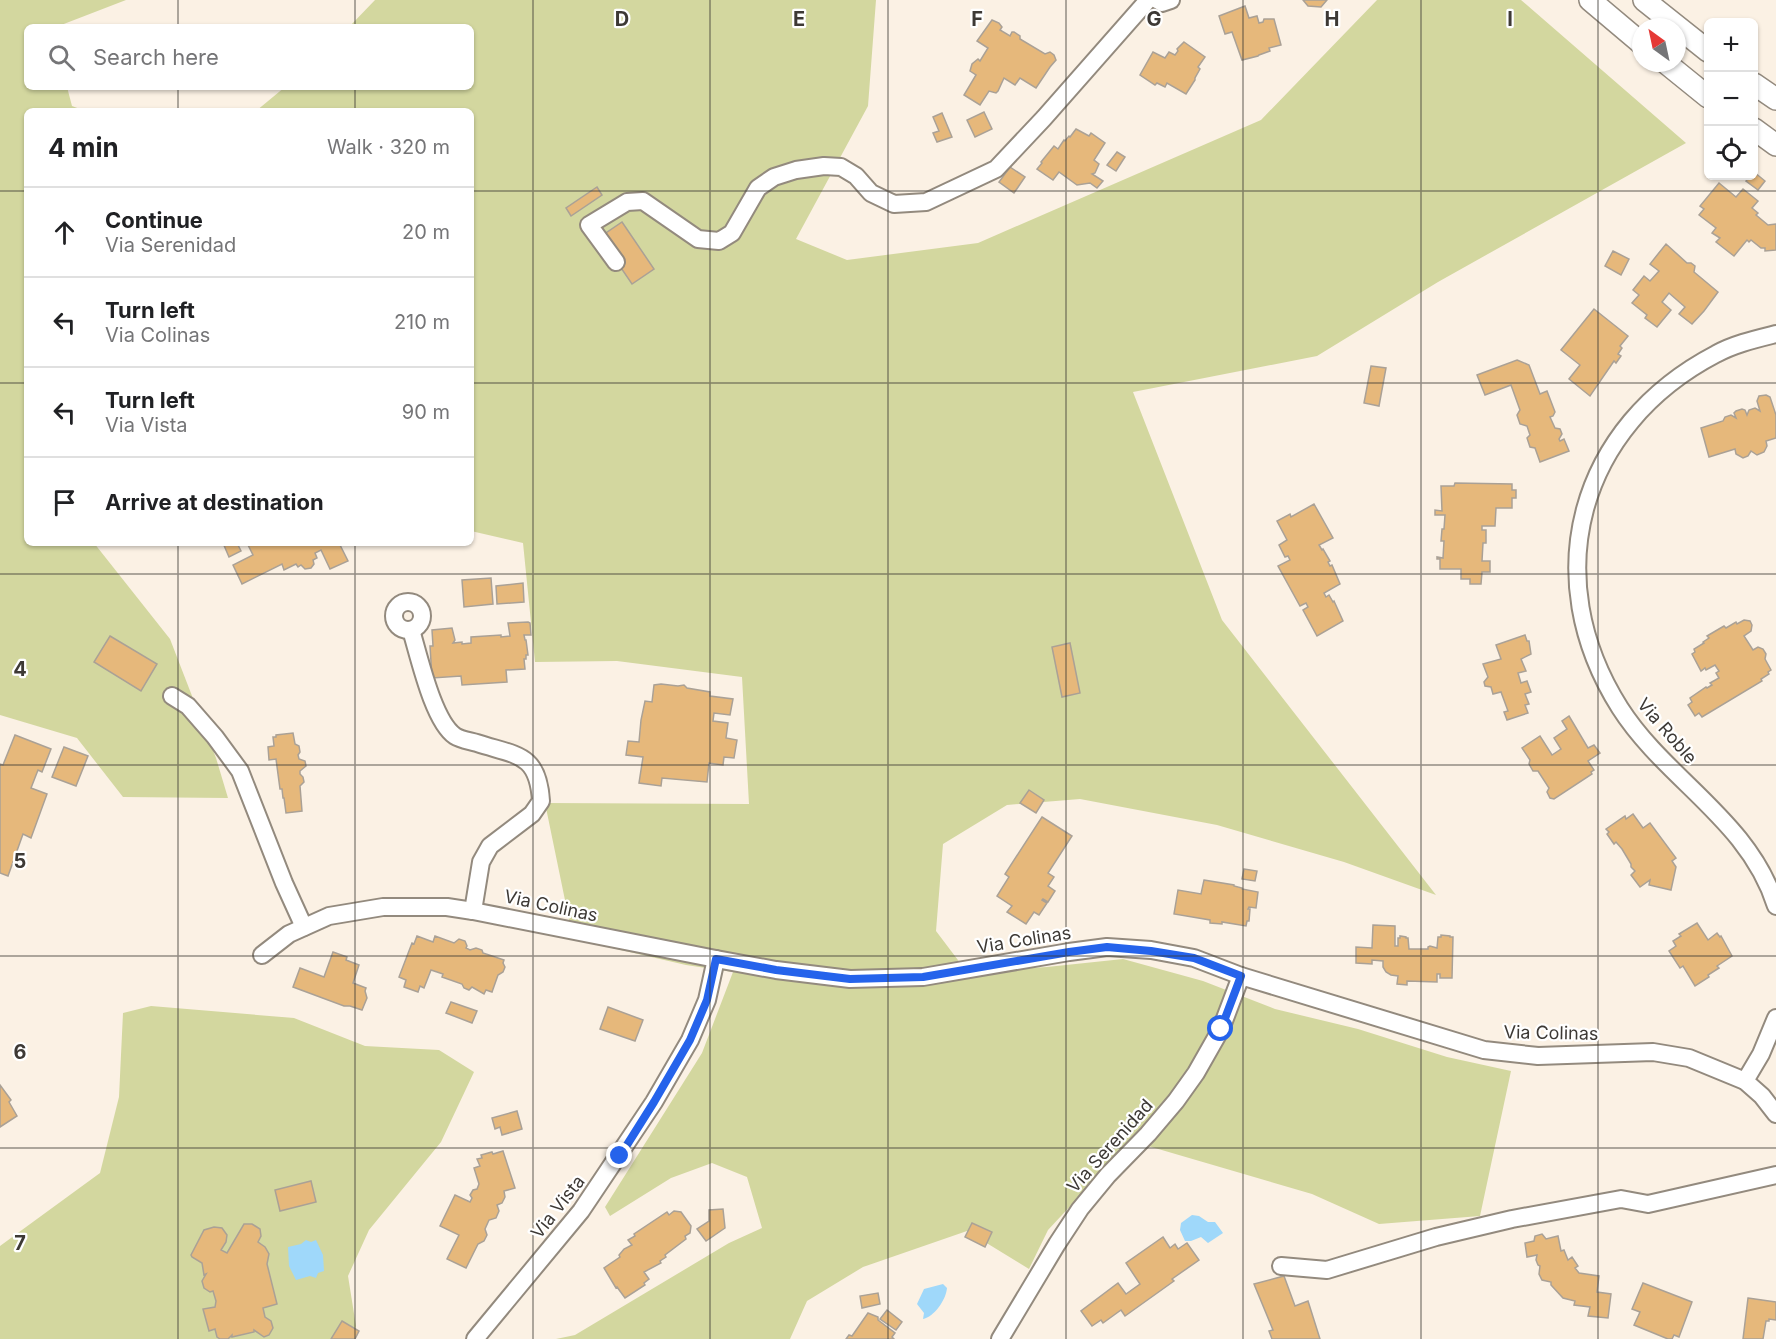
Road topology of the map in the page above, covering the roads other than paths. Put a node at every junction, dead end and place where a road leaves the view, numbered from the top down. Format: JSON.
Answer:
{"nodes":[{"id":1,"x":1149,"y":0,"type":"edge"},
{"id":2,"x":1157,"y":0,"type":"edge"},
{"id":3,"x":1171,"y":0,"type":"edge"},
{"id":4,"x":1590,"y":0,"type":"edge"},
{"id":5,"x":1644,"y":0,"type":"edge"},
{"id":6,"x":1632,"y":35,"type":"edge"},
{"id":7,"x":1704,"y":48,"type":"edge"},
{"id":8,"x":1677,"y":72,"type":"edge"},
{"id":9,"x":1758,"y":87,"type":"edge"},
{"id":10,"x":1704,"y":94,"type":"edge"},
{"id":11,"x":1776,"y":99,"type":"edge"},
{"id":12,"x":1758,"y":132,"type":"edge"},
{"id":13,"x":1776,"y":145,"type":"edge"},
{"id":14,"x":616,"y":262,"type":"dead end"},
{"id":15,"x":1776,"y":334,"type":"edge"},
{"id":16,"x":411,"y":630,"type":"dead end"},
{"id":17,"x":172,"y":696,"type":"dead end"},
{"id":18,"x":1776,"y":906,"type":"edge"},
{"id":19,"x":473,"y":910,"type":"junction"},
{"id":20,"x":304,"y":927,"type":"junction"},
{"id":21,"x":262,"y":955,"type":"dead end"},
{"id":22,"x":716,"y":959,"type":"junction"},
{"id":23,"x":1241,"y":976,"type":"junction"},
{"id":24,"x":1776,"y":1018,"type":"edge"},
{"id":25,"x":1745,"y":1081,"type":"junction"},
{"id":26,"x":1776,"y":1114,"type":"edge"},
{"id":27,"x":1776,"y":1175,"type":"edge"},
{"id":28,"x":1281,"y":1266,"type":"dead end"},
{"id":29,"x":475,"y":1339,"type":"edge"},
{"id":30,"x":1000,"y":1339,"type":"edge"}],
"edges":[{"from":1,"to":14,"type":"street"},
{"from":2,"to":3,"type":"street"},
{"from":4,"to":6,"type":"main road"},
{"from":5,"to":7,"type":"main road"},
{"from":8,"to":10,"type":"main road"},
{"from":9,"to":11,"type":"main road"},
{"from":12,"to":13,"type":"main road"},
{"from":15,"to":18,"type":"street","name":"Via Roble"},
{"from":16,"to":19,"type":"street"},
{"from":17,"to":20,"type":"street"},
{"from":19,"to":20,"type":"street","name":"Via Colinas"},
{"from":19,"to":22,"type":"street","name":"Via Colinas"},
{"from":20,"to":21,"type":"street","name":"Via Colinas"},
{"from":22,"to":23,"type":"street","name":"Via Colinas"},
{"from":22,"to":29,"type":"street","name":"Via Vista"},
{"from":23,"to":25,"type":"street","name":"Via Colinas"},
{"from":23,"to":30,"type":"street","name":"Via Serenidad"},
{"from":24,"to":25,"type":"street"},
{"from":25,"to":26,"type":"street","name":"Via Colinas"},
{"from":27,"to":28,"type":"street"}]}
